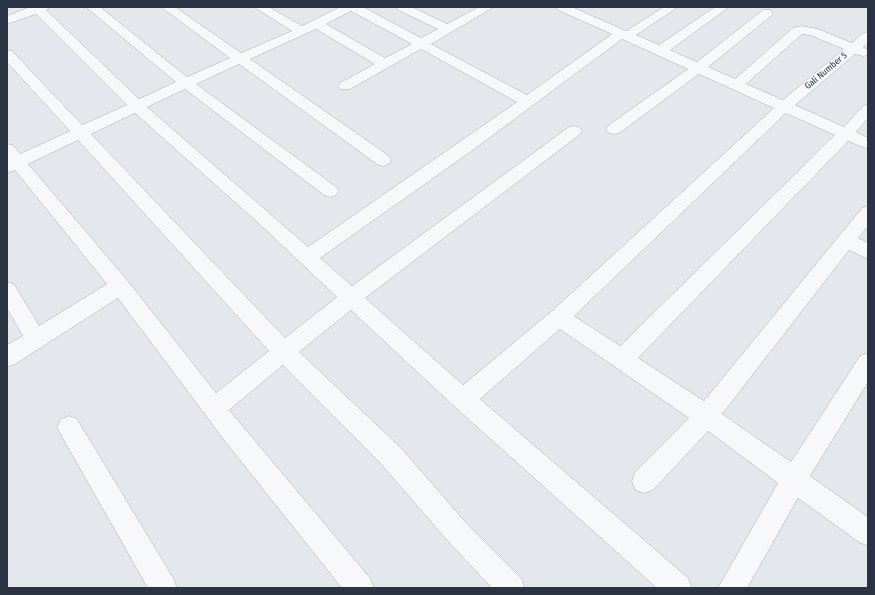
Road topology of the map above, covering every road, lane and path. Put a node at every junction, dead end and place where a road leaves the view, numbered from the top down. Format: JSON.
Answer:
{"nodes":[{"id":1,"x":92,"y":7,"type":"edge"},
{"id":2,"x":167,"y":7,"type":"edge"},
{"id":3,"x":260,"y":7,"type":"edge"},
{"id":4,"x":349,"y":7,"type":"edge"},
{"id":5,"x":354,"y":7,"type":"edge"},
{"id":6,"x":402,"y":7,"type":"edge"},
{"id":7,"x":488,"y":7,"type":"edge"},
{"id":8,"x":562,"y":7,"type":"edge"},
{"id":9,"x":672,"y":7,"type":"edge"},
{"id":10,"x":723,"y":7,"type":"edge"},
{"id":11,"x":39,"y":8,"type":"edge"},
{"id":12,"x":767,"y":13,"type":"dead end"},
{"id":13,"x":7,"y":20,"type":"edge"},
{"id":14,"x":318,"y":24,"type":"junction"},
{"id":15,"x":447,"y":29,"type":"junction"},
{"id":16,"x":302,"y":31,"type":"junction"},
{"id":17,"x":624,"y":35,"type":"junction"},
{"id":18,"x":868,"y":36,"type":"edge"},
{"id":19,"x":423,"y":43,"type":"junction"},
{"id":20,"x":853,"y":48,"type":"junction"},
{"id":21,"x":660,"y":51,"type":"junction"},
{"id":22,"x":7,"y":54,"type":"edge"},
{"id":23,"x":868,"y":54,"type":"edge"},
{"id":24,"x":240,"y":59,"type":"junction"},
{"id":25,"x":385,"y":64,"type":"junction"},
{"id":26,"x":698,"y":68,"type":"junction"},
{"id":27,"x":186,"y":83,"type":"junction"},
{"id":28,"x":736,"y":85,"type":"junction"},
{"id":29,"x":346,"y":86,"type":"dead end"},
{"id":30,"x":528,"y":102,"type":"junction"},
{"id":31,"x":137,"y":106,"type":"junction"},
{"id":32,"x":784,"y":107,"type":"junction"},
{"id":33,"x":868,"y":109,"type":"edge"},
{"id":34,"x":614,"y":129,"type":"dead end"},
{"id":35,"x":574,"y":131,"type":"dead end"},
{"id":36,"x":81,"y":132,"type":"junction"},
{"id":37,"x":846,"y":134,"type":"junction"},
{"id":38,"x":868,"y":144,"type":"edge"},
{"id":39,"x":10,"y":159,"type":"edge"},
{"id":40,"x":383,"y":160,"type":"dead end"},
{"id":41,"x":330,"y":191,"type":"dead end"},
{"id":42,"x":868,"y":212,"type":"edge"},
{"id":43,"x":846,"y":240,"type":"junction"},
{"id":44,"x":868,"y":252,"type":"edge"},
{"id":45,"x":307,"y":257,"type":"junction"},
{"id":46,"x":120,"y":286,"type":"junction"},
{"id":47,"x":7,"y":290,"type":"edge"},
{"id":48,"x":351,"y":298,"type":"junction"},
{"id":49,"x":560,"y":317,"type":"junction"},
{"id":50,"x":36,"y":339,"type":"junction"},
{"id":51,"x":284,"y":352,"type":"junction"},
{"id":52,"x":7,"y":358,"type":"edge"},
{"id":53,"x":621,"y":360,"type":"junction"},
{"id":54,"x":868,"y":363,"type":"edge"},
{"id":55,"x":463,"y":399,"type":"junction"},
{"id":56,"x":214,"y":408,"type":"junction"},
{"id":57,"x":706,"y":416,"type":"junction"},
{"id":58,"x":69,"y":427,"type":"dead end"},
{"id":59,"x":794,"y":480,"type":"junction"},
{"id":60,"x":644,"y":481,"type":"dead end"},
{"id":61,"x":868,"y":533,"type":"edge"},
{"id":62,"x":163,"y":588,"type":"edge"},
{"id":63,"x":360,"y":588,"type":"edge"},
{"id":64,"x":511,"y":588,"type":"edge"},
{"id":65,"x":678,"y":588,"type":"edge"},
{"id":66,"x":732,"y":588,"type":"edge"}],
"edges":[{"from":1,"to":27,"type":"street"},
{"from":2,"to":24,"type":"street"},
{"from":3,"to":16,"type":"street"},
{"from":4,"to":14,"type":"street"},
{"from":5,"to":19,"type":"street"},
{"from":6,"to":15,"type":"street"},
{"from":7,"to":15,"type":"street"},
{"from":8,"to":17,"type":"street"},
{"from":9,"to":17,"type":"street"},
{"from":10,"to":21,"type":"street"},
{"from":11,"to":13,"type":"street"},
{"from":11,"to":31,"type":"street"},
{"from":12,"to":26,"type":"street"},
{"from":14,"to":16,"type":"street"},
{"from":14,"to":25,"type":"street"},
{"from":15,"to":19,"type":"street"},
{"from":16,"to":24,"type":"street"},
{"from":17,"to":21,"type":"street"},
{"from":17,"to":30,"type":"street"},
{"from":18,"to":20,"type":"street","name":"Gali Number 5"},
{"from":19,"to":25,"type":"street"},
{"from":19,"to":30,"type":"street"},
{"from":20,"to":23,"type":"street"},
{"from":20,"to":28,"type":"street"},
{"from":20,"to":32,"type":"street","name":"Gali Number 5"},
{"from":21,"to":26,"type":"street"},
{"from":22,"to":36,"type":"street"},
{"from":24,"to":27,"type":"street"},
{"from":24,"to":40,"type":"street"},
{"from":25,"to":29,"type":"street"},
{"from":26,"to":28,"type":"street"},
{"from":26,"to":34,"type":"street"},
{"from":27,"to":31,"type":"street"},
{"from":27,"to":41,"type":"street"},
{"from":28,"to":32,"type":"street"},
{"from":30,"to":45,"type":"street"},
{"from":31,"to":36,"type":"street"},
{"from":31,"to":45,"type":"street"},
{"from":32,"to":37,"type":"street"},
{"from":32,"to":49,"type":"street","name":"Gali Number 5"},
{"from":33,"to":37,"type":"street"},
{"from":35,"to":48,"type":"street"},
{"from":36,"to":39,"type":"street"},
{"from":36,"to":51,"type":"street"},
{"from":37,"to":38,"type":"street"},
{"from":37,"to":53,"type":"street"},
{"from":39,"to":46,"type":"street"},
{"from":42,"to":43,"type":"street"},
{"from":43,"to":44,"type":"street"},
{"from":43,"to":57,"type":"street"},
{"from":45,"to":48,"type":"street"},
{"from":46,"to":50,"type":"street"},
{"from":46,"to":56,"type":"street"},
{"from":47,"to":50,"type":"street"},
{"from":48,"to":51,"type":"street"},
{"from":48,"to":55,"type":"street"},
{"from":49,"to":53,"type":"street"},
{"from":49,"to":55,"type":"street","name":"Gali Number 5"},
{"from":50,"to":52,"type":"street"},
{"from":51,"to":56,"type":"street"},
{"from":51,"to":64,"type":"street"},
{"from":53,"to":57,"type":"street"},
{"from":54,"to":59,"type":"street"},
{"from":55,"to":65,"type":"street"},
{"from":56,"to":63,"type":"street"},
{"from":57,"to":59,"type":"street"},
{"from":57,"to":60,"type":"street"},
{"from":58,"to":62,"type":"street"},
{"from":59,"to":61,"type":"street"},
{"from":59,"to":66,"type":"street"}]}
